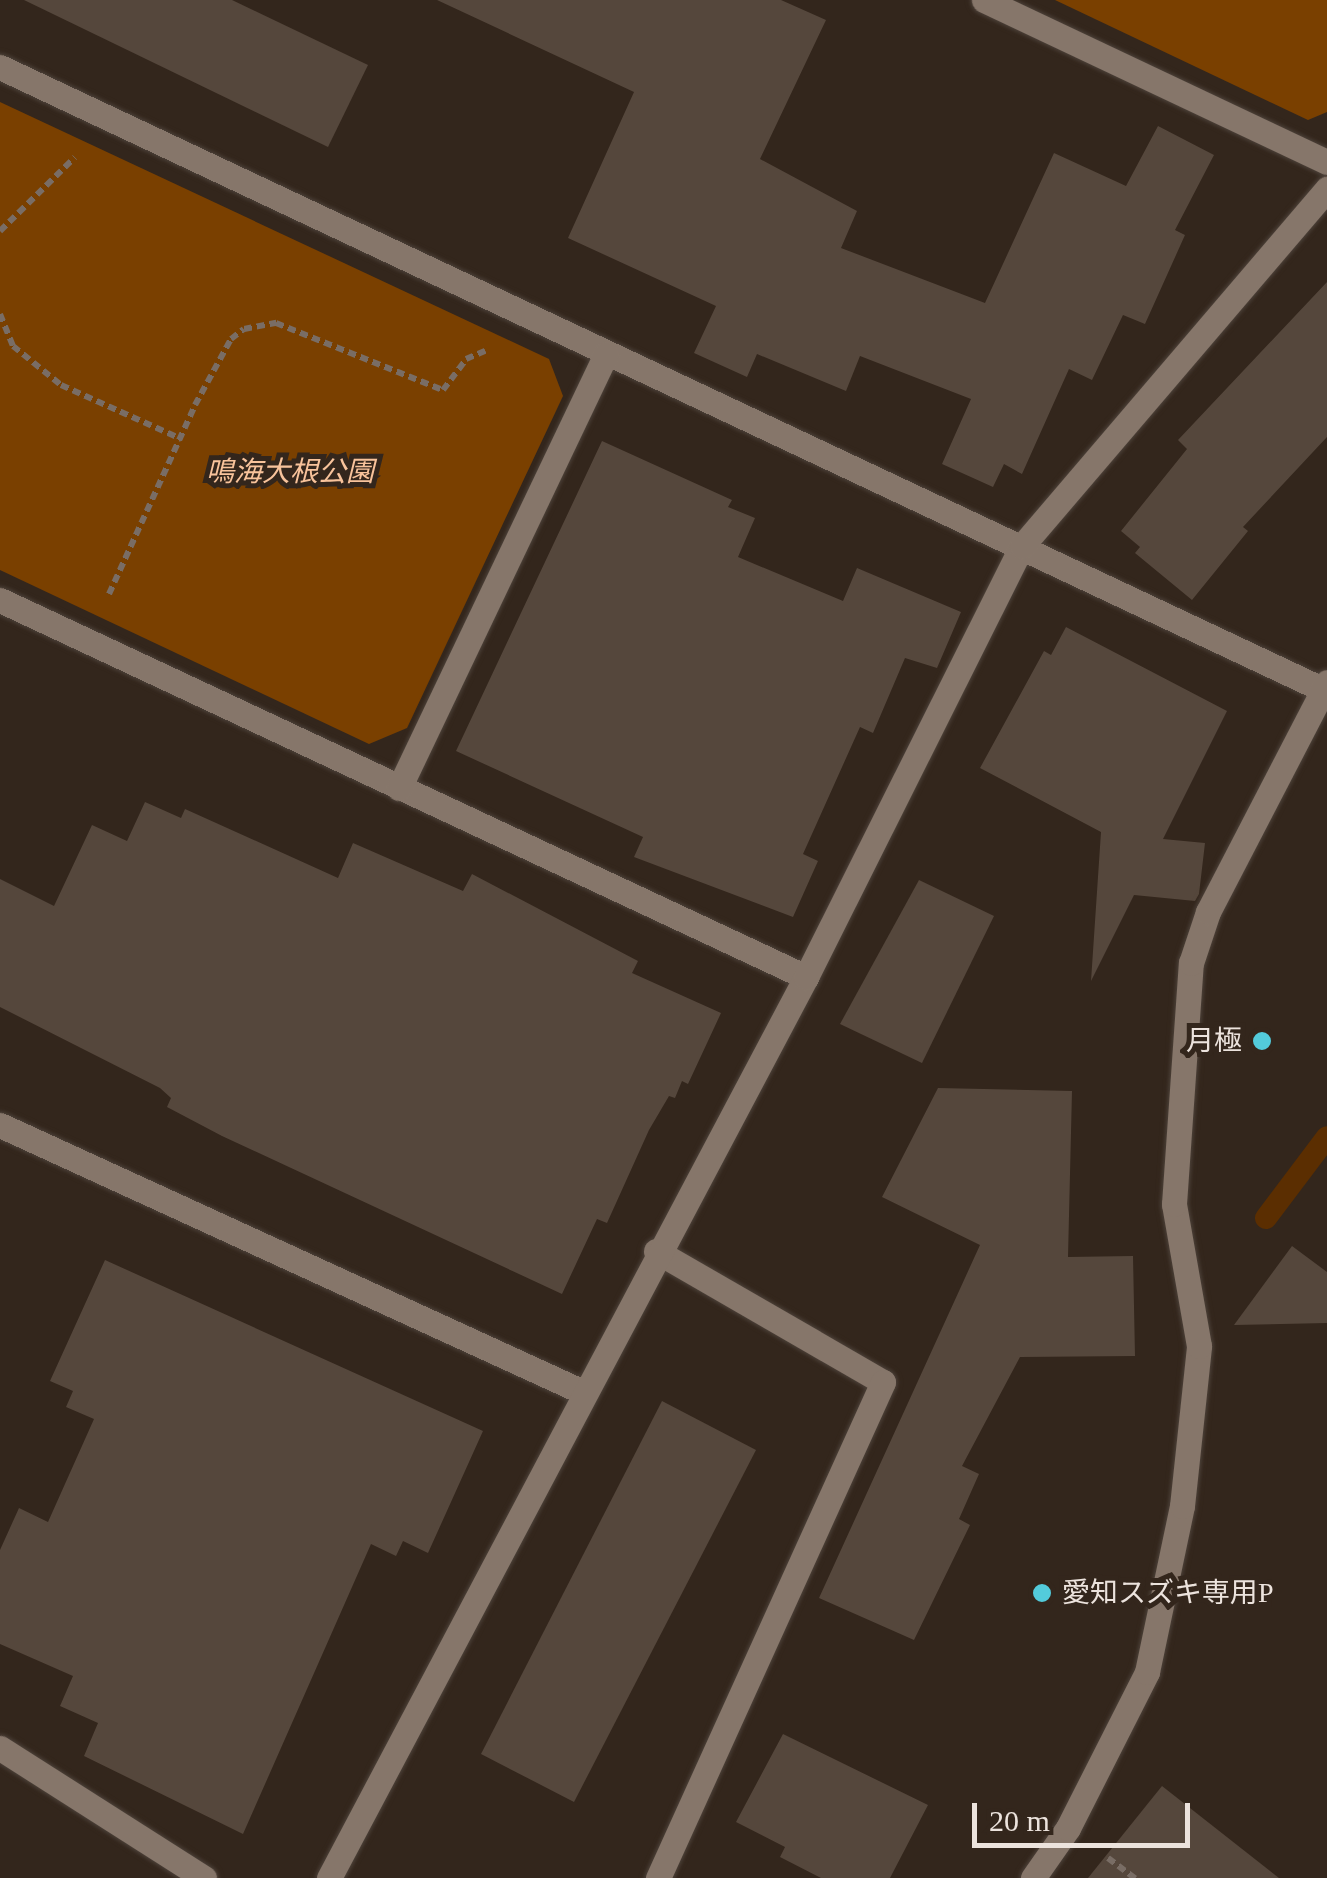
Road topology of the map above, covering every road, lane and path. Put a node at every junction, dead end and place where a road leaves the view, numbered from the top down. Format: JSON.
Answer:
{"nodes":[{"id":1,"x":984,"y":0,"type":"edge"},
{"id":2,"x":0,"y":67,"type":"edge"},
{"id":3,"x":108,"y":118,"type":"junction"},
{"id":4,"x":1327,"y":162,"type":"edge"},
{"id":5,"x":1327,"y":188,"type":"edge"},
{"id":6,"x":0,"y":231,"type":"edge"},
{"id":7,"x":516,"y":311,"type":"junction"},
{"id":8,"x":0,"y":314,"type":"edge"},
{"id":9,"x":606,"y":354,"type":"junction"},
{"id":10,"x":181,"y":439,"type":"junction"},
{"id":11,"x":1022,"y":546,"type":"junction"},
{"id":12,"x":0,"y":600,"type":"edge"},
{"id":13,"x":81,"y":638,"type":"junction"},
{"id":14,"x":1325,"y":685,"type":"edge"},
{"id":15,"x":399,"y":788,"type":"junction"},
{"id":16,"x":806,"y":977,"type":"junction"},
{"id":17,"x":0,"y":1125,"type":"edge"},
{"id":18,"x":656,"y":1251,"type":"junction"},
{"id":19,"x":583,"y":1392,"type":"junction"},
{"id":20,"x":0,"y":1748,"type":"edge"},
{"id":21,"x":204,"y":1878,"type":"edge"},
{"id":22,"x":328,"y":1878,"type":"edge"},
{"id":23,"x":658,"y":1878,"type":"edge"},
{"id":24,"x":1033,"y":1878,"type":"edge"}],
"edges":[{"from":1,"to":4,"type":"street"},
{"from":2,"to":3,"type":"street"},
{"from":3,"to":6,"type":"path"},
{"from":3,"to":7,"type":"street"},
{"from":5,"to":11,"type":"street"},
{"from":7,"to":9,"type":"street"},
{"from":7,"to":10,"type":"path"},
{"from":8,"to":10,"type":"path"},
{"from":9,"to":11,"type":"street"},
{"from":9,"to":15,"type":"street"},
{"from":10,"to":13,"type":"path"},
{"from":11,"to":14,"type":"street"},
{"from":11,"to":16,"type":"street"},
{"from":12,"to":13,"type":"street"},
{"from":13,"to":15,"type":"street"},
{"from":14,"to":24,"type":"street"},
{"from":15,"to":16,"type":"street"},
{"from":16,"to":18,"type":"street"},
{"from":17,"to":19,"type":"street"},
{"from":18,"to":19,"type":"street"},
{"from":18,"to":23,"type":"street"},
{"from":19,"to":22,"type":"street"},
{"from":20,"to":21,"type":"street"}]}
